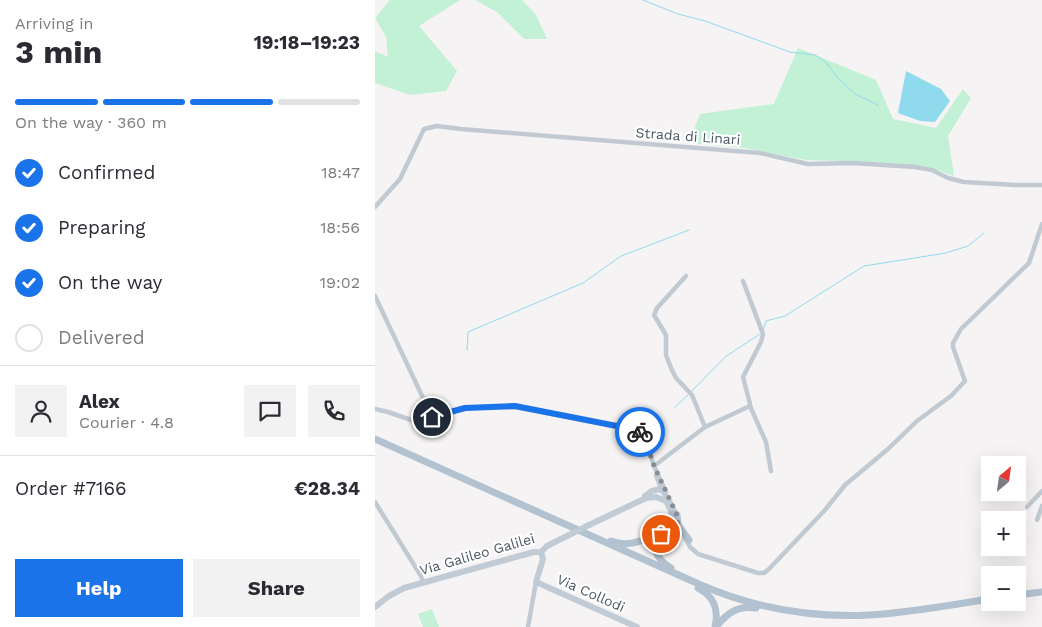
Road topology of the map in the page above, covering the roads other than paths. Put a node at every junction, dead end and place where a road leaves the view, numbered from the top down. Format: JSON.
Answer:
{"nodes":[{"id":1,"x":1042,"y":185,"type":"edge"},
{"id":2,"x":375,"y":207,"type":"edge"},
{"id":3,"x":1042,"y":224,"type":"edge"},
{"id":4,"x":686,"y":276,"type":"dead end"},
{"id":5,"x":743,"y":281,"type":"dead end"},
{"id":6,"x":375,"y":296,"type":"edge"},
{"id":7,"x":749,"y":406,"type":"junction"},
{"id":8,"x":375,"y":409,"type":"edge"},
{"id":9,"x":432,"y":417,"type":"junction"},
{"id":10,"x":705,"y":427,"type":"junction"},
{"id":11,"x":375,"y":439,"type":"edge"},
{"id":12,"x":653,"y":464,"type":"junction"},
{"id":13,"x":771,"y":471,"type":"dead end"},
{"id":14,"x":659,"y":480,"type":"junction"},
{"id":15,"x":661,"y":490,"type":"junction"},
{"id":16,"x":1042,"y":491,"type":"edge"},
{"id":17,"x":653,"y":494,"type":"junction"},
{"id":18,"x":667,"y":501,"type":"junction"},
{"id":19,"x":375,"y":502,"type":"edge"},
{"id":20,"x":1042,"y":506,"type":"edge"},
{"id":21,"x":1027,"y":508,"type":"dead end"},
{"id":22,"x":675,"y":513,"type":"junction"},
{"id":23,"x":1037,"y":520,"type":"dead end"},
{"id":24,"x":559,"y":522,"type":"junction"},
{"id":25,"x":678,"y":525,"type":"junction"},
{"id":26,"x":669,"y":529,"type":"junction"},
{"id":27,"x":687,"y":538,"type":"junction"},
{"id":28,"x":541,"y":552,"type":"junction"},
{"id":29,"x":626,"y":552,"type":"junction"},
{"id":30,"x":535,"y":582,"type":"junction"},
{"id":31,"x":423,"y":583,"type":"junction"},
{"id":32,"x":1042,"y":592,"type":"edge"},
{"id":33,"x":1026,"y":594,"type":"edge"},
{"id":34,"x":734,"y":598,"type":"junction"},
{"id":35,"x":981,"y":600,"type":"edge"},
{"id":36,"x":375,"y":607,"type":"edge"},
{"id":37,"x":798,"y":612,"type":"junction"},
{"id":38,"x":528,"y":627,"type":"edge"},
{"id":39,"x":637,"y":627,"type":"edge"},
{"id":40,"x":715,"y":627,"type":"edge"}],
"edges":[{"from":1,"to":2,"type":"street","name":"Strada di Linari"},
{"from":3,"to":27,"type":"street"},
{"from":4,"to":10,"type":"street"},
{"from":5,"to":7,"type":"street"},
{"from":6,"to":9,"type":"street"},
{"from":7,"to":10,"type":"street"},
{"from":7,"to":13,"type":"street"},
{"from":8,"to":9,"type":"street"},
{"from":9,"to":12,"type":"street"},
{"from":10,"to":12,"type":"street"},
{"from":11,"to":24,"type":"main road"},
{"from":12,"to":14,"type":"street"},
{"from":14,"to":15,"type":"street"},
{"from":14,"to":17,"type":"street"},
{"from":14,"to":22,"type":"street"},
{"from":15,"to":17,"type":"street","name":"Via Galileo Galilei"},
{"from":15,"to":18,"type":"street"},
{"from":15,"to":22,"type":"street"},
{"from":16,"to":21,"type":"street"},
{"from":17,"to":18,"type":"street"},
{"from":17,"to":28,"type":"street","name":"Via Galileo Galilei","bridge":true},
{"from":18,"to":22,"type":"street"},
{"from":19,"to":31,"type":"street"},
{"from":20,"to":23,"type":"street"},
{"from":22,"to":25,"type":"main road"},
{"from":22,"to":26,"type":"main road"},
{"from":22,"to":27,"type":"street"},
{"from":24,"to":26,"type":"main road"},
{"from":24,"to":29,"type":"main road"},
{"from":25,"to":26,"type":"main road"},
{"from":25,"to":27,"type":"main road"},
{"from":26,"to":27,"type":"main road"},
{"from":26,"to":34,"type":"main road"},
{"from":28,"to":30,"type":"street"},
{"from":28,"to":31,"type":"street","name":"Via Galileo Galilei"},
{"from":29,"to":34,"type":"main road"},
{"from":29,"to":40,"type":"main road"},
{"from":30,"to":38,"type":"street"},
{"from":30,"to":39,"type":"street","name":"Via Collodi"},
{"from":31,"to":36,"type":"street","name":"Via Galileo Galilei"},
{"from":32,"to":33,"type":"main road"},
{"from":34,"to":37,"type":"main road"},
{"from":35,"to":37,"type":"main road"},
{"from":37,"to":40,"type":"main road"}]}
